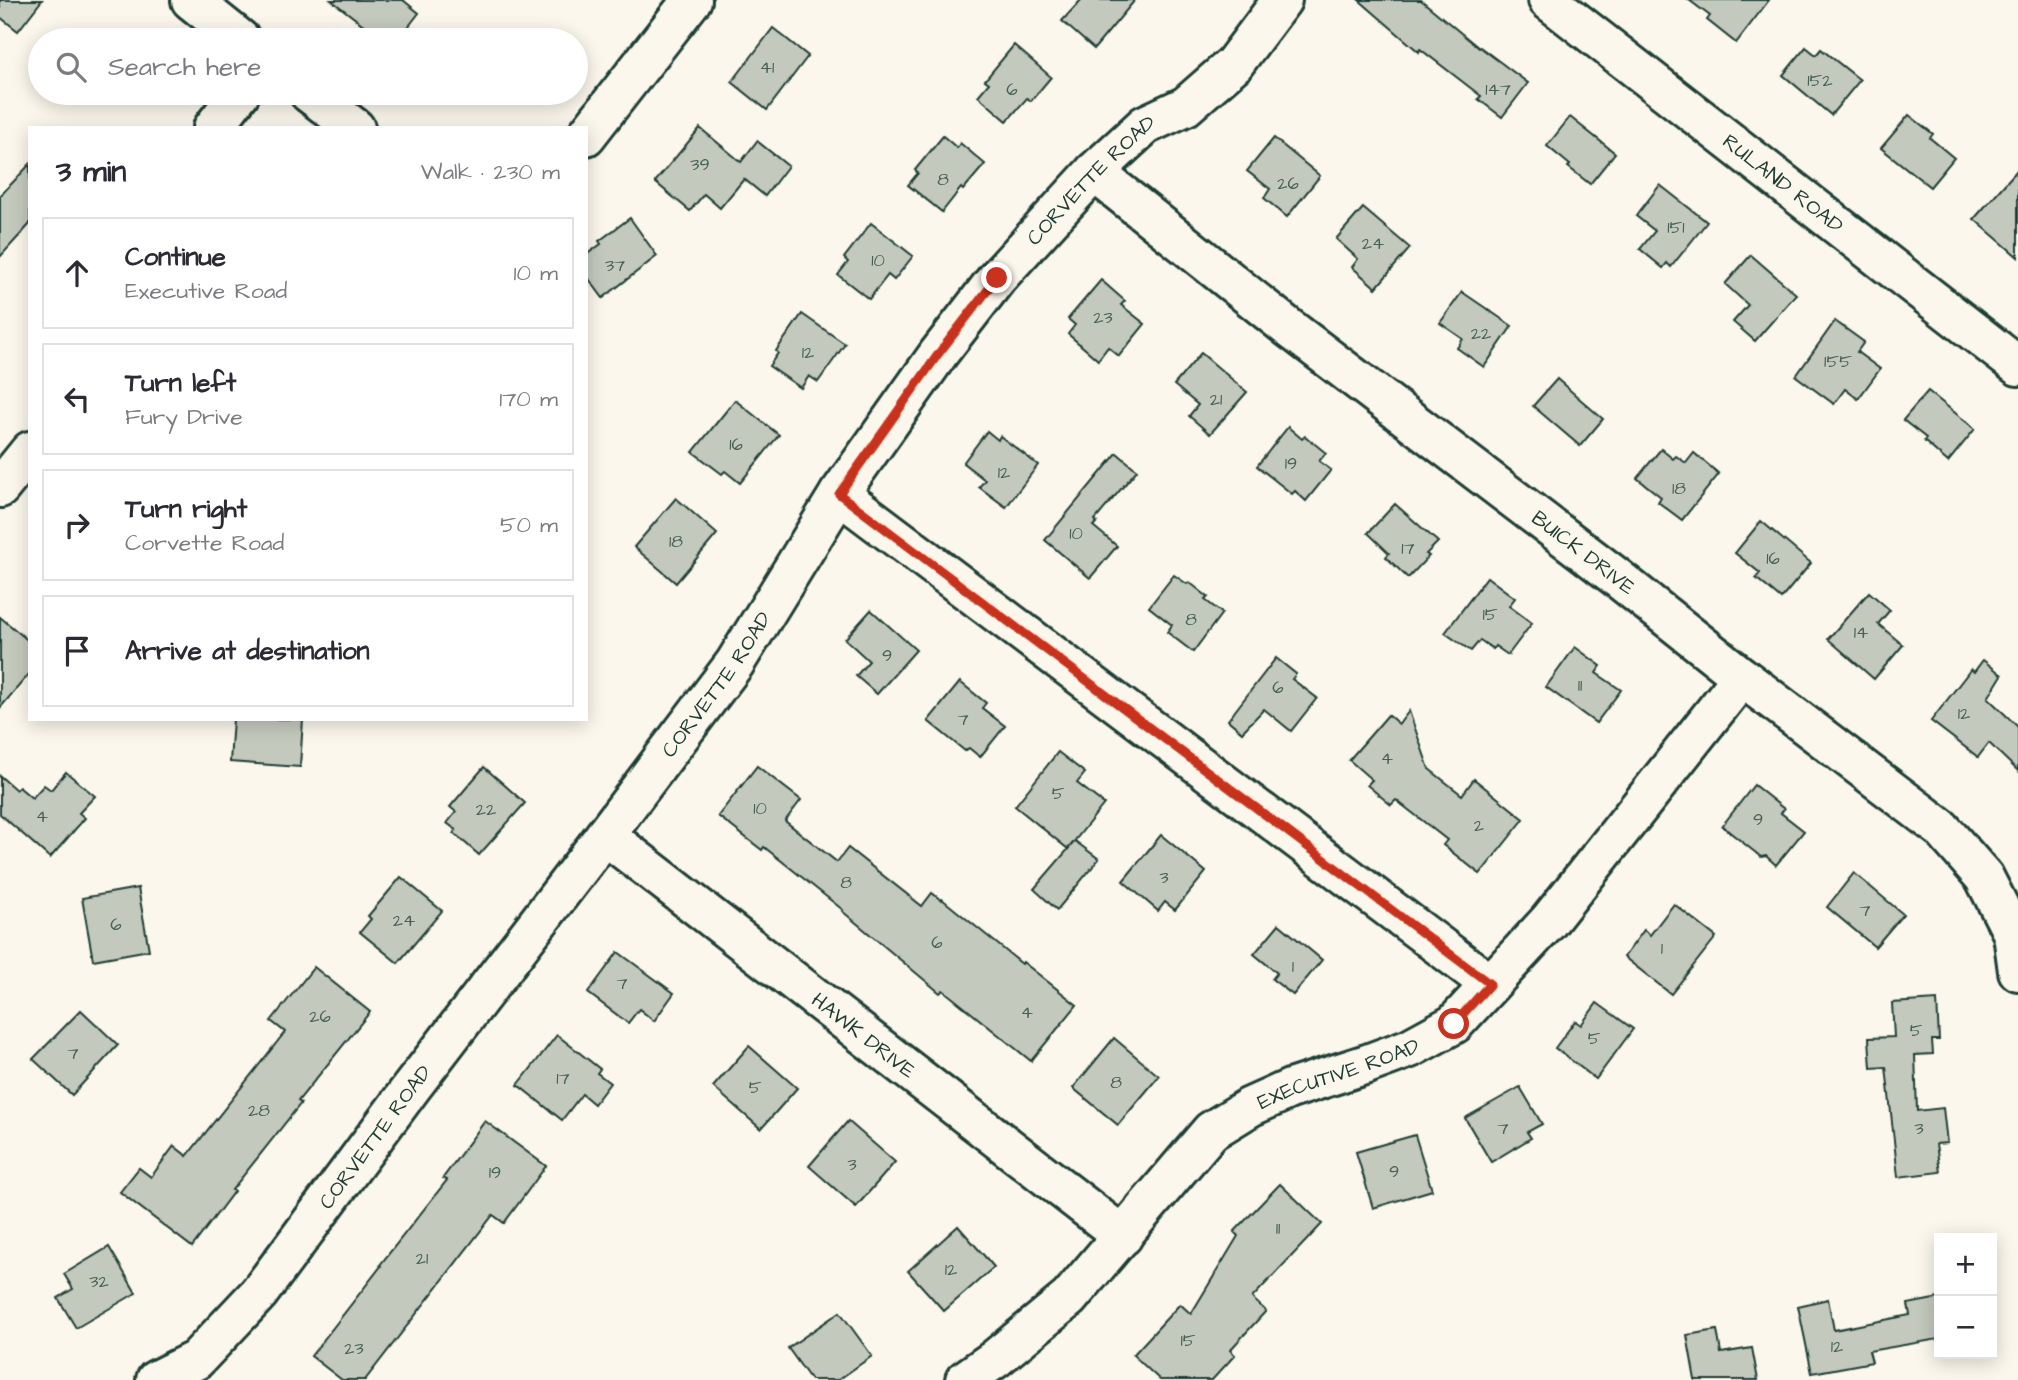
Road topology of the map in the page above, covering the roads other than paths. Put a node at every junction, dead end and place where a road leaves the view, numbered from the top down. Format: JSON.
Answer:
{"nodes":[{"id":1,"x":191,"y":0,"type":"edge"},
{"id":2,"x":692,"y":0,"type":"edge"},
{"id":3,"x":1282,"y":0,"type":"edge"},
{"id":4,"x":1548,"y":0,"type":"edge"},
{"id":5,"x":227,"y":28,"type":"edge"},
{"id":6,"x":231,"y":105,"type":"edge"},
{"id":7,"x":325,"y":105,"type":"edge"},
{"id":8,"x":215,"y":126,"type":"edge"},
{"id":9,"x":352,"y":126,"type":"edge"},
{"id":10,"x":588,"y":133,"type":"edge"},
{"id":11,"x":1094,"y":172,"type":"junction"},
{"id":12,"x":2018,"y":366,"type":"edge"},
{"id":13,"x":28,"y":453,"type":"edge"},
{"id":14,"x":0,"y":488,"type":"edge"},
{"id":15,"x":839,"y":494,"type":"junction"},
{"id":16,"x":1742,"y":677,"type":"junction"},
{"id":17,"x":605,"y":835,"type":"junction"},
{"id":18,"x":2018,"y":971,"type":"edge"},
{"id":19,"x":1490,"y":984,"type":"junction"},
{"id":20,"x":1123,"y":1236,"type":"junction"},
{"id":21,"x":156,"y":1380,"type":"edge"},
{"id":22,"x":965,"y":1380,"type":"edge"}],
"edges":[{"from":1,"to":5,"type":"street"},
{"from":2,"to":10,"type":"street"},
{"from":3,"to":11,"type":"street","name":"CORVETTE ROAD"},
{"from":4,"to":12,"type":"street","name":"RULAND ROAD"},
{"from":6,"to":8,"type":"street"},
{"from":7,"to":9,"type":"street"},
{"from":11,"to":15,"type":"street","name":"CORVETTE ROAD"},
{"from":11,"to":16,"type":"street","name":"BUICK DRIVE"},
{"from":13,"to":14,"type":"street"},
{"from":15,"to":17,"type":"street","name":"CORVETTE ROAD"},
{"from":15,"to":19,"type":"street"},
{"from":16,"to":18,"type":"street","name":"BUICK DRIVE"},
{"from":16,"to":19,"type":"street","name":"EXECUTIVE ROAD"},
{"from":17,"to":20,"type":"street","name":"HAWK DRIVE"},
{"from":17,"to":21,"type":"street","name":"CORVETTE ROAD"},
{"from":19,"to":20,"type":"street","name":"EXECUTIVE ROAD"},
{"from":20,"to":22,"type":"street","name":"EXECUTIVE ROAD"}]}
